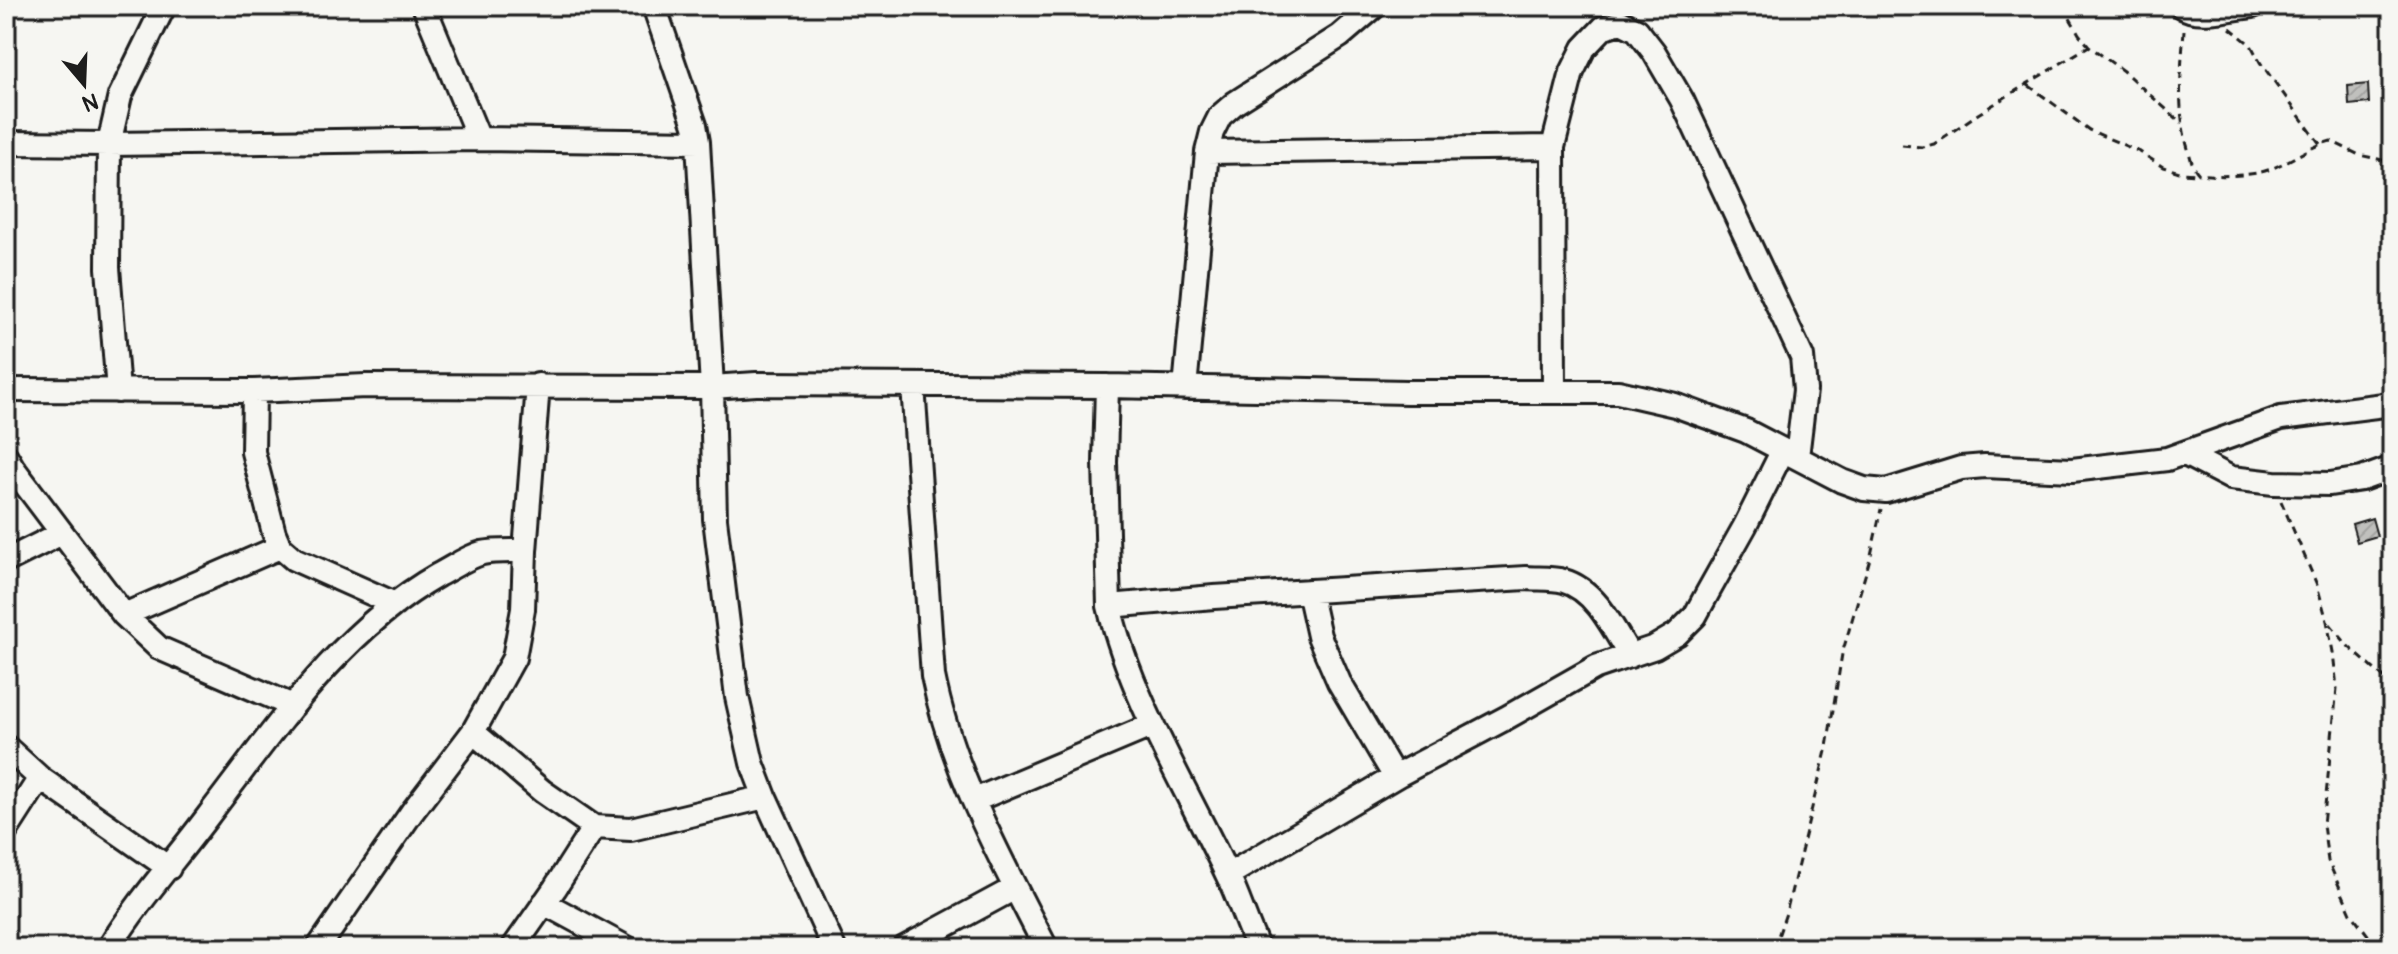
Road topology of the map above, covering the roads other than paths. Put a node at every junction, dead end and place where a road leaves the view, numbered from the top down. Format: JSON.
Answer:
{"nodes":[{"id":1,"x":164,"y":6,"type":"edge"},
{"id":2,"x":424,"y":6,"type":"edge"},
{"id":3,"x":654,"y":6,"type":"edge"},
{"id":4,"x":1375,"y":6,"type":"edge"},
{"id":5,"x":2253,"y":6,"type":"edge"},
{"id":6,"x":2183,"y":8,"type":"edge"},
{"id":7,"x":479,"y":139,"type":"junction"},
{"id":8,"x":698,"y":142,"type":"junction"},
{"id":9,"x":6,"y":143,"type":"edge"},
{"id":10,"x":109,"y":144,"type":"junction"},
{"id":11,"x":1553,"y":147,"type":"junction"},
{"id":12,"x":1207,"y":152,"type":"junction"},
{"id":13,"x":538,"y":385,"type":"junction"},
{"id":14,"x":913,"y":385,"type":"junction"},
{"id":15,"x":1107,"y":386,"type":"junction"},
{"id":16,"x":712,"y":387,"type":"junction"},
{"id":17,"x":1185,"y":388,"type":"junction"},
{"id":18,"x":6,"y":390,"type":"edge"},
{"id":19,"x":118,"y":391,"type":"junction"},
{"id":20,"x":254,"y":391,"type":"junction"},
{"id":21,"x":1554,"y":392,"type":"junction"},
{"id":22,"x":2392,"y":404,"type":"edge"},
{"id":23,"x":1790,"y":453,"type":"junction"},
{"id":24,"x":2183,"y":453,"type":"junction"},
{"id":25,"x":6,"y":456,"type":"edge"},
{"id":26,"x":2392,"y":468,"type":"edge"},
{"id":27,"x":62,"y":533,"type":"junction"},
{"id":28,"x":280,"y":547,"type":"junction"},
{"id":29,"x":525,"y":551,"type":"junction"},
{"id":30,"x":6,"y":561,"type":"edge"},
{"id":31,"x":1309,"y":591,"type":"junction"},
{"id":32,"x":395,"y":604,"type":"junction"},
{"id":33,"x":1109,"y":606,"type":"junction"},
{"id":34,"x":124,"y":615,"type":"junction"},
{"id":35,"x":1630,"y":656,"type":"junction"},
{"id":36,"x":293,"y":706,"type":"junction"},
{"id":37,"x":1153,"y":725,"type":"junction"},
{"id":38,"x":473,"y":732,"type":"junction"},
{"id":39,"x":6,"y":747,"type":"edge"},
{"id":40,"x":1395,"y":777,"type":"junction"},
{"id":41,"x":40,"y":778,"type":"junction"},
{"id":42,"x":765,"y":797,"type":"junction"},
{"id":43,"x":975,"y":800,"type":"junction"},
{"id":44,"x":594,"y":827,"type":"junction"},
{"id":45,"x":6,"y":831,"type":"edge"},
{"id":46,"x":169,"y":868,"type":"junction"},
{"id":47,"x":1228,"y":875,"type":"junction"},
{"id":48,"x":1015,"y":888,"type":"junction"},
{"id":49,"x":544,"y":903,"type":"junction"},
{"id":50,"x":109,"y":948,"type":"edge"},
{"id":51,"x":318,"y":948,"type":"edge"},
{"id":52,"x":513,"y":948,"type":"edge"},
{"id":53,"x":627,"y":948,"type":"edge"},
{"id":54,"x":834,"y":948,"type":"edge"},
{"id":55,"x":904,"y":948,"type":"edge"},
{"id":56,"x":1046,"y":948,"type":"edge"},
{"id":57,"x":1258,"y":948,"type":"edge"}],
"edges":[{"from":1,"to":10,"type":"street"},
{"from":2,"to":7,"type":"street"},
{"from":3,"to":8,"type":"street"},
{"from":4,"to":12,"type":"street"},
{"from":5,"to":6,"type":"street"},
{"from":7,"to":8,"type":"street"},
{"from":7,"to":10,"type":"street"},
{"from":8,"to":16,"type":"street"},
{"from":9,"to":10,"type":"street"},
{"from":10,"to":19,"type":"street"},
{"from":11,"to":12,"type":"street"},
{"from":11,"to":21,"type":"street"},
{"from":11,"to":23,"type":"street"},
{"from":12,"to":17,"type":"street"},
{"from":13,"to":16,"type":"street"},
{"from":13,"to":20,"type":"street"},
{"from":13,"to":29,"type":"street"},
{"from":14,"to":15,"type":"street"},
{"from":14,"to":16,"type":"street"},
{"from":14,"to":43,"type":"street"},
{"from":15,"to":17,"type":"street"},
{"from":15,"to":33,"type":"street"},
{"from":16,"to":42,"type":"street"},
{"from":17,"to":21,"type":"street"},
{"from":18,"to":19,"type":"street"},
{"from":19,"to":20,"type":"street"},
{"from":20,"to":28,"type":"street"},
{"from":21,"to":23,"type":"street"},
{"from":22,"to":24,"type":"street"},
{"from":23,"to":24,"type":"street"},
{"from":23,"to":35,"type":"street"},
{"from":24,"to":26,"type":"street"},
{"from":25,"to":27,"type":"street"},
{"from":27,"to":30,"type":"street"},
{"from":27,"to":34,"type":"street"},
{"from":28,"to":32,"type":"street"},
{"from":28,"to":34,"type":"street"},
{"from":29,"to":32,"type":"street"},
{"from":29,"to":38,"type":"street"},
{"from":31,"to":33,"type":"street"},
{"from":31,"to":35,"type":"street"},
{"from":31,"to":40,"type":"street"},
{"from":32,"to":36,"type":"street"},
{"from":33,"to":37,"type":"street"},
{"from":34,"to":36,"type":"street"},
{"from":35,"to":40,"type":"street"},
{"from":36,"to":46,"type":"street"},
{"from":37,"to":43,"type":"street"},
{"from":37,"to":47,"type":"street"},
{"from":38,"to":44,"type":"street"},
{"from":38,"to":51,"type":"street"},
{"from":39,"to":41,"type":"street"},
{"from":40,"to":47,"type":"street"},
{"from":41,"to":45,"type":"street"},
{"from":41,"to":46,"type":"street"},
{"from":42,"to":44,"type":"street"},
{"from":42,"to":54,"type":"street"},
{"from":43,"to":48,"type":"street"},
{"from":44,"to":49,"type":"street"},
{"from":46,"to":50,"type":"street"},
{"from":47,"to":57,"type":"street"},
{"from":48,"to":55,"type":"street"},
{"from":48,"to":56,"type":"street"},
{"from":49,"to":52,"type":"street"},
{"from":49,"to":53,"type":"street"}]}
